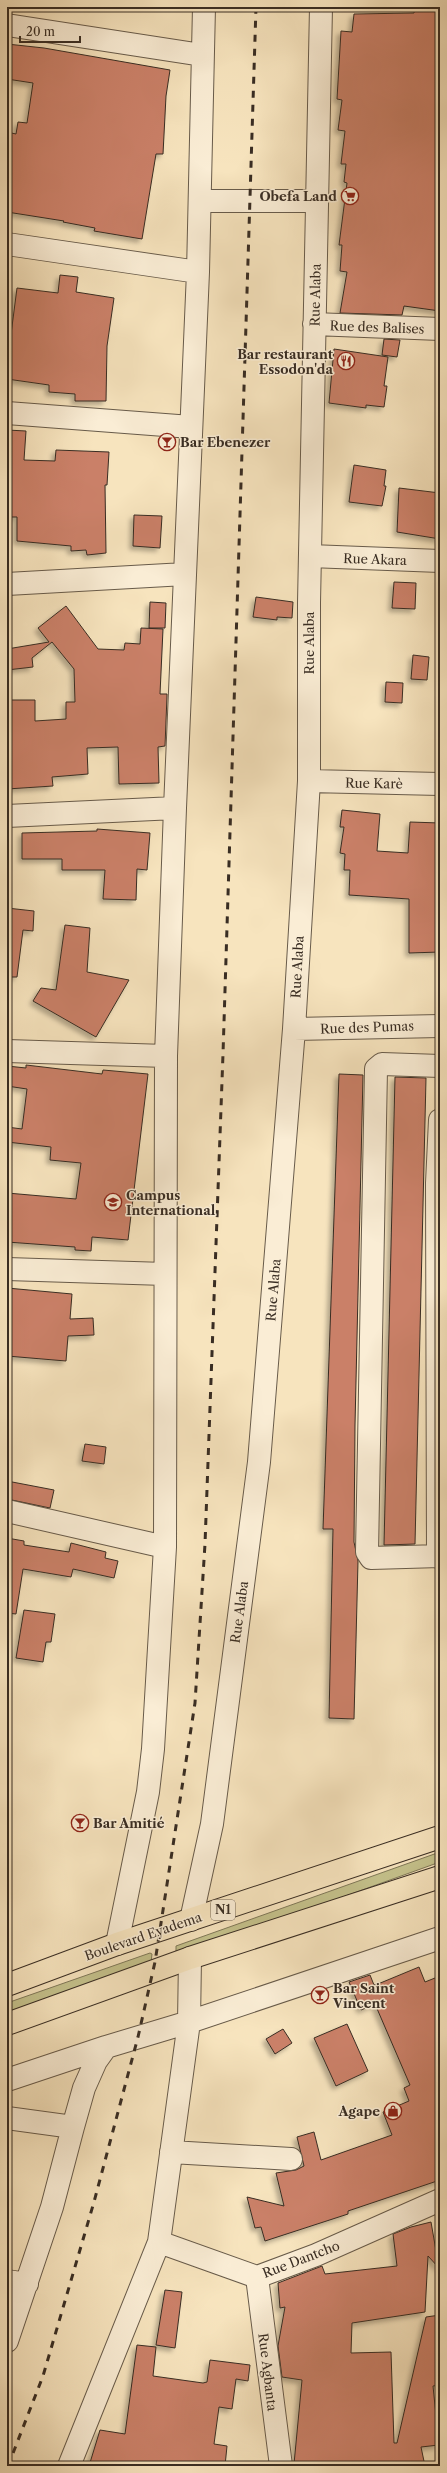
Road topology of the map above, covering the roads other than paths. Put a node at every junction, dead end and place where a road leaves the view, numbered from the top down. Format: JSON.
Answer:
{"nodes":[{"id":1,"x":204,"y":7,"type":"edge"},
{"id":2,"x":321,"y":7,"type":"edge"},
{"id":3,"x":7,"y":25,"type":"edge"},
{"id":4,"x":202,"y":55,"type":"junction"},
{"id":5,"x":200,"y":201,"type":"junction"},
{"id":6,"x":317,"y":201,"type":"junction"},
{"id":7,"x":7,"y":244,"type":"edge"},
{"id":8,"x":198,"y":272,"type":"junction"},
{"id":9,"x":314,"y":324,"type":"junction"},
{"id":10,"x":440,"y":330,"type":"edge"},
{"id":11,"x":7,"y":413,"type":"edge"},
{"id":12,"x":191,"y":426,"type":"junction"},
{"id":13,"x":310,"y":556,"type":"junction"},
{"id":14,"x":440,"y":561,"type":"edge"},
{"id":15,"x":184,"y":574,"type":"junction"},
{"id":16,"x":7,"y":584,"type":"edge"},
{"id":17,"x":308,"y":781,"type":"junction"},
{"id":18,"x":440,"y":784,"type":"edge"},
{"id":19,"x":175,"y":808,"type":"junction"},
{"id":20,"x":7,"y":816,"type":"edge"},
{"id":21,"x":440,"y":1026,"type":"edge"},
{"id":22,"x":294,"y":1029,"type":"junction"},
{"id":23,"x":7,"y":1051,"type":"edge"},
{"id":24,"x":166,"y":1056,"type":"junction"},
{"id":25,"x":440,"y":1066,"type":"edge"},
{"id":26,"x":440,"y":1120,"type":"edge"},
{"id":27,"x":438,"y":1183,"type":"edge"},
{"id":28,"x":7,"y":1269,"type":"edge"},
{"id":29,"x":165,"y":1274,"type":"junction"},
{"id":30,"x":7,"y":1511,"type":"edge"},
{"id":31,"x":165,"y":1548,"type":"junction"},
{"id":32,"x":439,"y":1556,"type":"edge"},
{"id":33,"x":440,"y":1837,"type":"edge"},
{"id":34,"x":440,"y":1877,"type":"edge"},
{"id":35,"x":191,"y":1920,"type":"junction"},
{"id":36,"x":440,"y":1938,"type":"edge"},
{"id":37,"x":117,"y":1944,"type":"junction"},
{"id":38,"x":190,"y":1958,"type":"junction"},
{"id":39,"x":7,"y":1985,"type":"edge"},
{"id":40,"x":189,"y":2022,"type":"junction"},
{"id":41,"x":7,"y":2024,"type":"edge"},
{"id":42,"x":106,"y":2047,"type":"junction"},
{"id":43,"x":7,"y":2080,"type":"edge"},
{"id":44,"x":7,"y":2118,"type":"edge"},
{"id":45,"x":73,"y":2127,"type":"junction"},
{"id":46,"x":171,"y":2152,"type":"junction"},
{"id":47,"x":291,"y":2159,"type":"dead end"},
{"id":48,"x":440,"y":2200,"type":"edge"},
{"id":49,"x":159,"y":2242,"type":"junction"},
{"id":50,"x":256,"y":2277,"type":"junction"},
{"id":51,"x":17,"y":2282,"type":"edge"},
{"id":52,"x":7,"y":2341,"type":"edge"},
{"id":53,"x":69,"y":2466,"type":"edge"},
{"id":54,"x":281,"y":2466,"type":"edge"}],
"edges":[{"from":1,"to":4,"type":"street"},
{"from":2,"to":6,"type":"street","name":"Rue Alaba"},
{"from":3,"to":4,"type":"street"},
{"from":4,"to":5,"type":"street"},
{"from":5,"to":6,"type":"street"},
{"from":5,"to":8,"type":"street"},
{"from":6,"to":9,"type":"street","name":"Rue Alaba"},
{"from":7,"to":8,"type":"street"},
{"from":8,"to":12,"type":"street"},
{"from":9,"to":10,"type":"street","name":"Rue des Balises"},
{"from":9,"to":13,"type":"street","name":"Rue Alaba"},
{"from":11,"to":12,"type":"street"},
{"from":12,"to":15,"type":"street"},
{"from":13,"to":14,"type":"street","name":"Rue Akara"},
{"from":13,"to":17,"type":"street","name":"Rue Alaba"},
{"from":15,"to":16,"type":"street"},
{"from":15,"to":19,"type":"street"},
{"from":17,"to":18,"type":"street","name":"Rue Karè"},
{"from":17,"to":22,"type":"street","name":"Rue Alaba"},
{"from":19,"to":20,"type":"street"},
{"from":19,"to":24,"type":"street"},
{"from":21,"to":22,"type":"street","name":"Rue des Pumas"},
{"from":22,"to":35,"type":"street","name":"Rue Alaba"},
{"from":23,"to":24,"type":"street"},
{"from":24,"to":29,"type":"street"},
{"from":25,"to":32,"type":"street"},
{"from":26,"to":27,"type":"street"},
{"from":27,"to":32,"type":"street"},
{"from":28,"to":29,"type":"street"},
{"from":29,"to":31,"type":"street"},
{"from":30,"to":31,"type":"street"},
{"from":31,"to":37,"type":"street"},
{"from":33,"to":35,"type":"highway","name":"Boulevard Eyadema","number":"N1"},
{"from":34,"to":38,"type":"highway"},
{"from":35,"to":37,"type":"highway","name":"Boulevard Eyadema","number":"N1"},
{"from":36,"to":40,"type":"street"},
{"from":37,"to":39,"type":"highway","name":"Boulevard Eyadema","number":"N1"},
{"from":38,"to":40,"type":"street"},
{"from":38,"to":41,"type":"highway"},
{"from":40,"to":42,"type":"street"},
{"from":40,"to":46,"type":"street"},
{"from":42,"to":43,"type":"street"},
{"from":42,"to":45,"type":"street"},
{"from":44,"to":45,"type":"street"},
{"from":45,"to":51,"type":"street"},
{"from":46,"to":47,"type":"street"},
{"from":46,"to":49,"type":"street"},
{"from":48,"to":50,"type":"street","name":"Rue Dantcho"},
{"from":49,"to":50,"type":"street","name":"Rue Dantcho"},
{"from":49,"to":53,"type":"street"},
{"from":50,"to":54,"type":"street","name":"Rue Agbanta"},
{"from":51,"to":52,"type":"street"}]}
